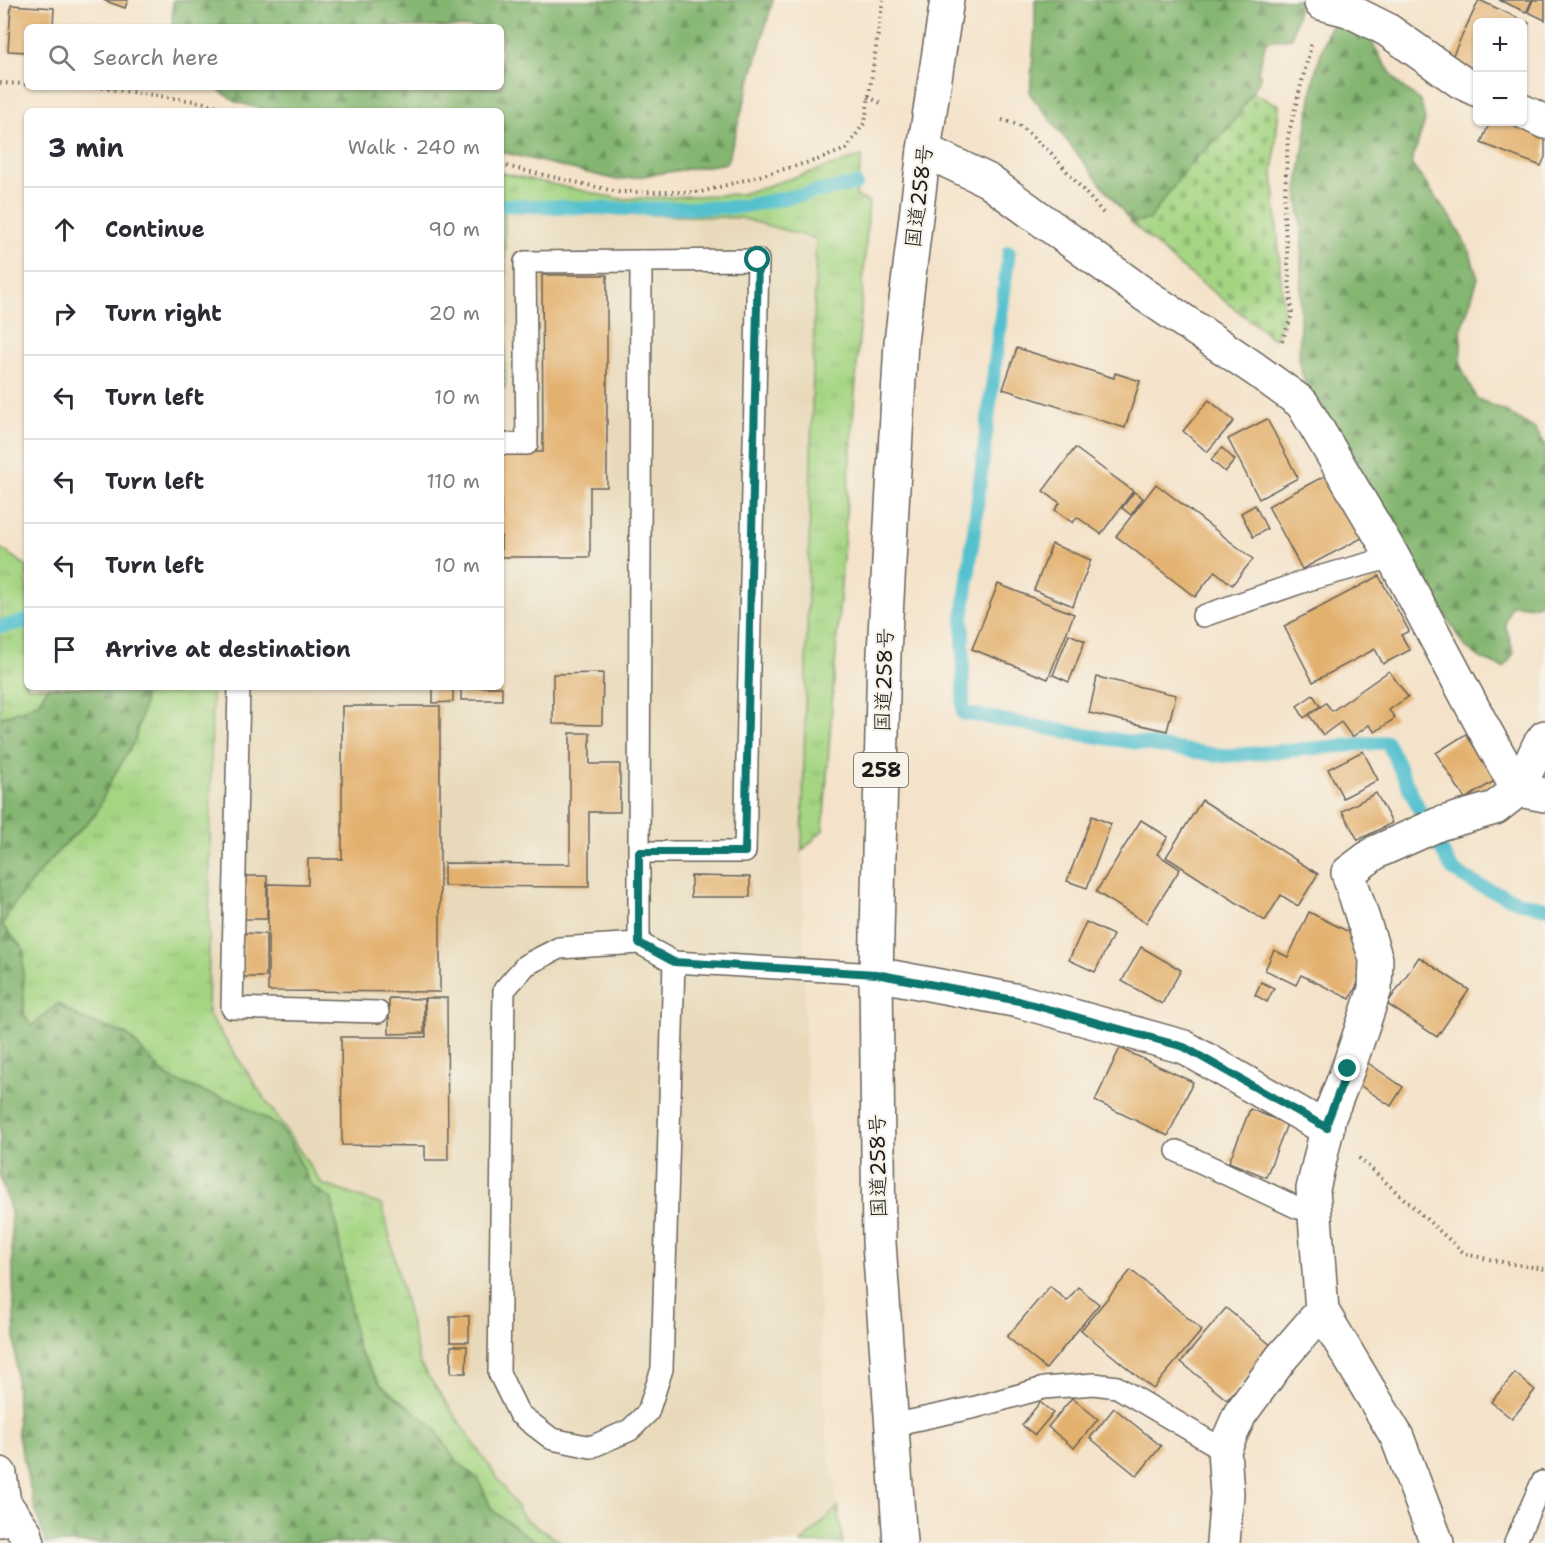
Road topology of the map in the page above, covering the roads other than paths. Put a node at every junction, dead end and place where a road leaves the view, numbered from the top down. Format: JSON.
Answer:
{"nodes":[{"id":1,"x":947,"y":0,"type":"edge"},
{"id":2,"x":1322,"y":3,"type":"road end"},
{"id":3,"x":1473,"y":88,"type":"edge"},
{"id":4,"x":1527,"y":113,"type":"edge"},
{"id":5,"x":1545,"y":122,"type":"edge"},
{"id":6,"x":924,"y":150,"type":"junction"},
{"id":7,"x":641,"y":261,"type":"junction"},
{"id":8,"x":504,"y":444,"type":"edge"},
{"id":9,"x":1393,"y":557,"type":"junction"},
{"id":10,"x":1203,"y":616,"type":"dead end"},
{"id":11,"x":239,"y":690,"type":"edge"},
{"id":12,"x":1545,"y":737,"type":"edge"},
{"id":13,"x":1531,"y":792,"type":"edge"},
{"id":14,"x":639,"y":852,"type":"junction"},
{"id":15,"x":639,"y":943,"type":"junction"},
{"id":16,"x":674,"y":962,"type":"junction"},
{"id":17,"x":876,"y":974,"type":"junction"},
{"id":18,"x":378,"y":1012,"type":"dead end"},
{"id":19,"x":1327,"y":1128,"type":"junction"},
{"id":20,"x":1178,"y":1151,"type":"dead end"},
{"id":21,"x":1314,"y":1203,"type":"junction"},
{"id":22,"x":1322,"y":1311,"type":"junction"},
{"id":23,"x":892,"y":1425,"type":"junction"},
{"id":24,"x":1224,"y":1450,"type":"junction"},
{"id":25,"x":1542,"y":1482,"type":"dead end"},
{"id":26,"x":1,"y":1499,"type":"edge"},
{"id":27,"x":28,"y":1543,"type":"edge"},
{"id":28,"x":900,"y":1543,"type":"edge"},
{"id":29,"x":1223,"y":1543,"type":"edge"},
{"id":30,"x":1437,"y":1543,"type":"edge"},
{"id":31,"x":1515,"y":1543,"type":"edge"}],
"edges":[{"from":1,"to":6,"type":"main road","name":"国道258号","number":"258"},
{"from":2,"to":3,"type":"main road"},
{"from":4,"to":5,"type":"main road"},
{"from":6,"to":9,"type":"main road"},
{"from":6,"to":17,"type":"main road","name":"国道258号","number":"258"},
{"from":7,"to":8,"type":"lane"},
{"from":7,"to":14,"type":"lane"},
{"from":7,"to":14,"type":"lane"},
{"from":9,"to":10,"type":"lane"},
{"from":9,"to":13,"type":"main road"},
{"from":11,"to":18,"type":"lane"},
{"from":12,"to":13,"type":"main road"},
{"from":13,"to":19,"type":"main road"},
{"from":14,"to":15,"type":"lane"},
{"from":15,"to":16,"type":"lane"},
{"from":15,"to":16,"type":"lane"},
{"from":16,"to":17,"type":"lane"},
{"from":17,"to":19,"type":"main road"},
{"from":17,"to":23,"type":"main road","name":"国道258号","number":"258"},
{"from":19,"to":21,"type":"main road"},
{"from":20,"to":21,"type":"lane"},
{"from":21,"to":22,"type":"main road"},
{"from":22,"to":24,"type":"main road"},
{"from":22,"to":30,"type":"main road"},
{"from":23,"to":24,"type":"lane"},
{"from":23,"to":28,"type":"main road","name":"国道258号","number":"258"},
{"from":24,"to":29,"type":"main road"},
{"from":25,"to":31,"type":"lane"},
{"from":26,"to":27,"type":"main road"}]}
